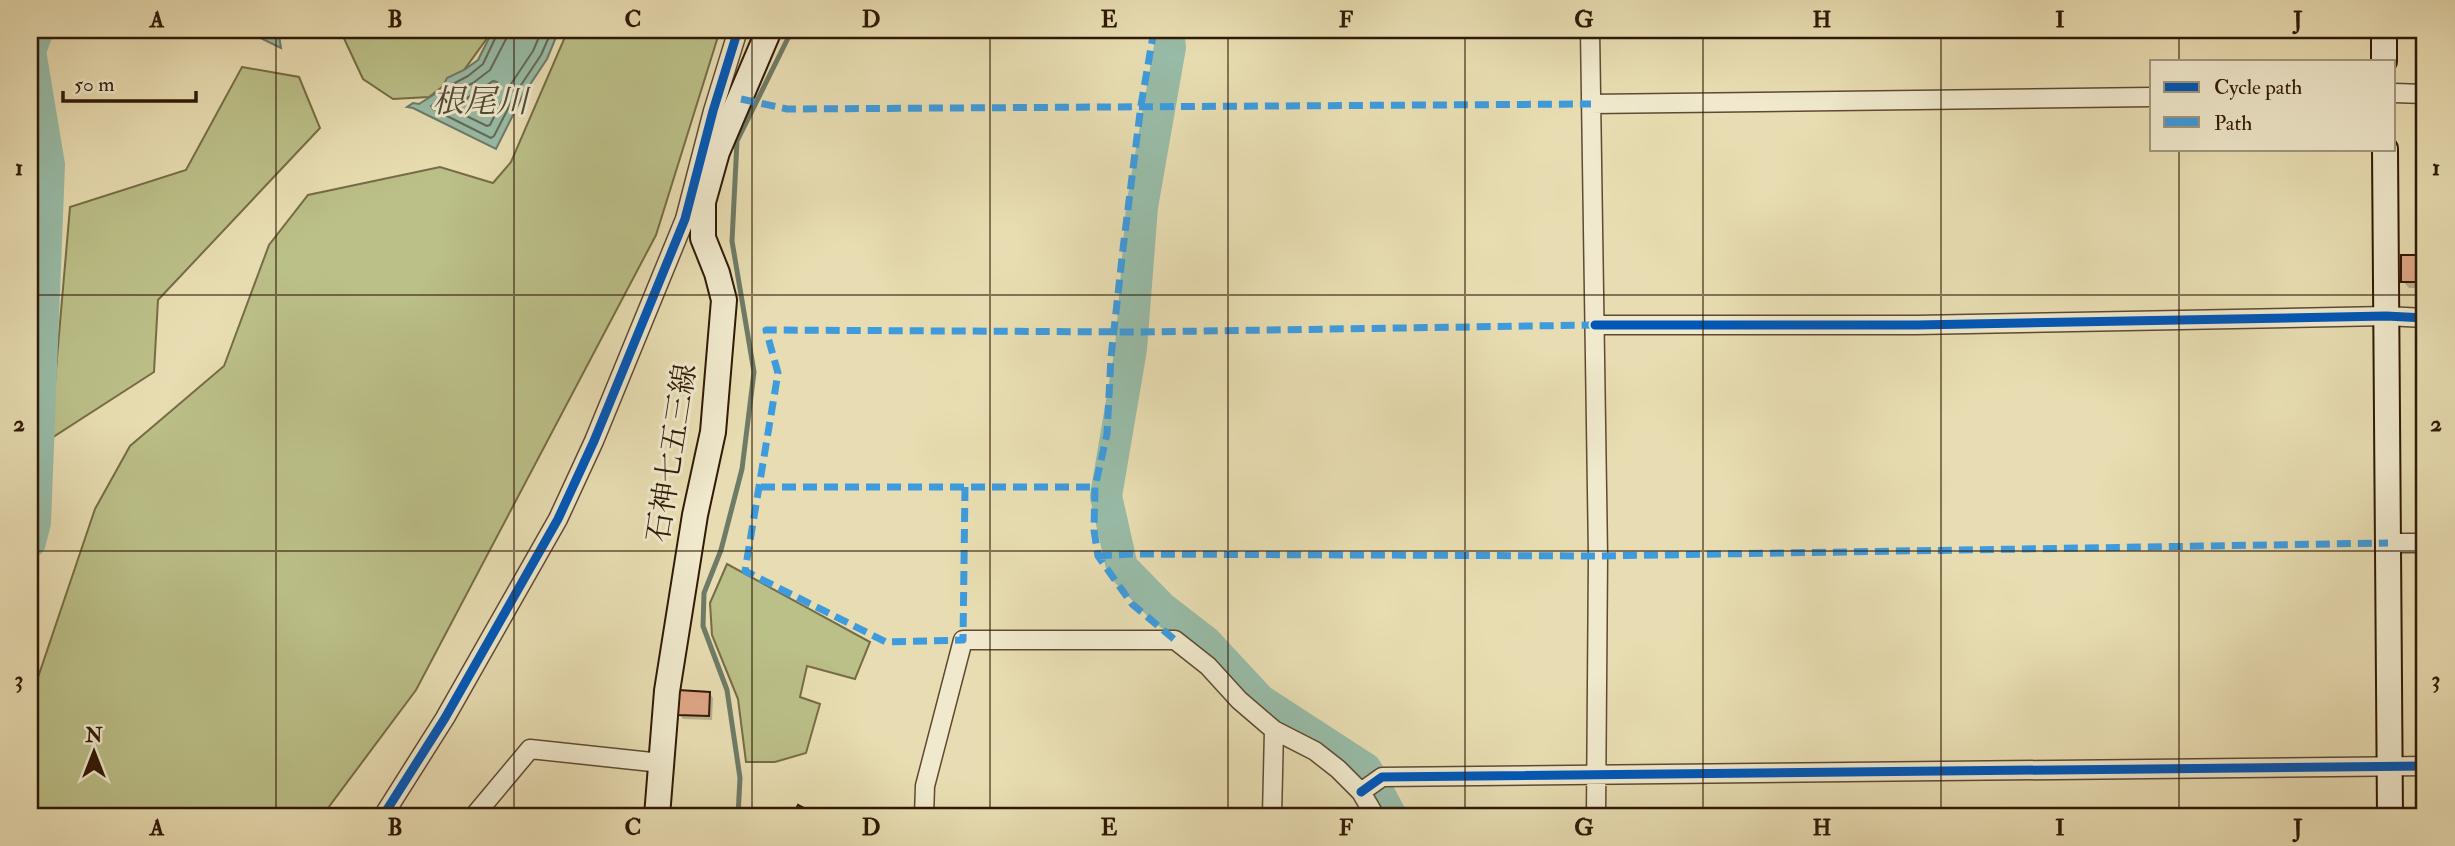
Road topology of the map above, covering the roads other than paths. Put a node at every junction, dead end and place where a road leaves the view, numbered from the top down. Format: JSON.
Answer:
{"nodes":[{"id":1,"x":738,"y":30,"type":"edge"},
{"id":2,"x":769,"y":30,"type":"edge"},
{"id":3,"x":1590,"y":30,"type":"edge"},
{"id":4,"x":2384,"y":30,"type":"edge"},
{"id":5,"x":2384,"y":60,"type":"edge"},
{"id":6,"x":2396,"y":93,"type":"edge"},
{"id":7,"x":2425,"y":94,"type":"edge"},
{"id":8,"x":2150,"y":96,"type":"edge"},
{"id":9,"x":1591,"y":104,"type":"junction"},
{"id":10,"x":2385,"y":150,"type":"edge"},
{"id":11,"x":2386,"y":316,"type":"junction"},
{"id":12,"x":2425,"y":318,"type":"edge"},
{"id":13,"x":1595,"y":325,"type":"junction"},
{"id":14,"x":2425,"y":542,"type":"edge"},
{"id":15,"x":2388,"y":543,"type":"junction"},
{"id":16,"x":1274,"y":730,"type":"junction"},
{"id":17,"x":661,"y":763,"type":"junction"},
{"id":18,"x":2389,"y":766,"type":"junction"},
{"id":19,"x":2425,"y":766,"type":"edge"},
{"id":20,"x":1595,"y":776,"type":"junction"},
{"id":21,"x":1363,"y":791,"type":"junction"},
{"id":22,"x":383,"y":816,"type":"edge"},
{"id":23,"x":474,"y":816,"type":"edge"},
{"id":24,"x":657,"y":816,"type":"edge"},
{"id":25,"x":924,"y":816,"type":"edge"},
{"id":26,"x":1272,"y":816,"type":"edge"},
{"id":27,"x":1375,"y":816,"type":"edge"},
{"id":28,"x":1596,"y":816,"type":"edge"},
{"id":29,"x":2390,"y":816,"type":"edge"}],
"edges":[{"from":1,"to":22,"type":"street"},
{"from":2,"to":17,"type":"main road","name":"石神七五三線"},
{"from":3,"to":9,"type":"street"},
{"from":4,"to":5,"type":"main road"},
{"from":6,"to":7,"type":"street"},
{"from":8,"to":9,"type":"street"},
{"from":9,"to":13,"type":"street"},
{"from":10,"to":11,"type":"main road"},
{"from":11,"to":12,"type":"street"},
{"from":11,"to":13,"type":"street"},
{"from":11,"to":15,"type":"main road"},
{"from":13,"to":20,"type":"street"},
{"from":14,"to":15,"type":"street"},
{"from":15,"to":18,"type":"main road"},
{"from":16,"to":21,"type":"street"},
{"from":16,"to":25,"type":"street"},
{"from":16,"to":26,"type":"street"},
{"from":17,"to":23,"type":"street"},
{"from":17,"to":24,"type":"main road","name":"石神七五三線"},
{"from":18,"to":19,"type":"street"},
{"from":18,"to":20,"type":"street"},
{"from":18,"to":29,"type":"main road"},
{"from":20,"to":21,"type":"street"},
{"from":20,"to":28,"type":"street"},
{"from":21,"to":27,"type":"street"}]}
